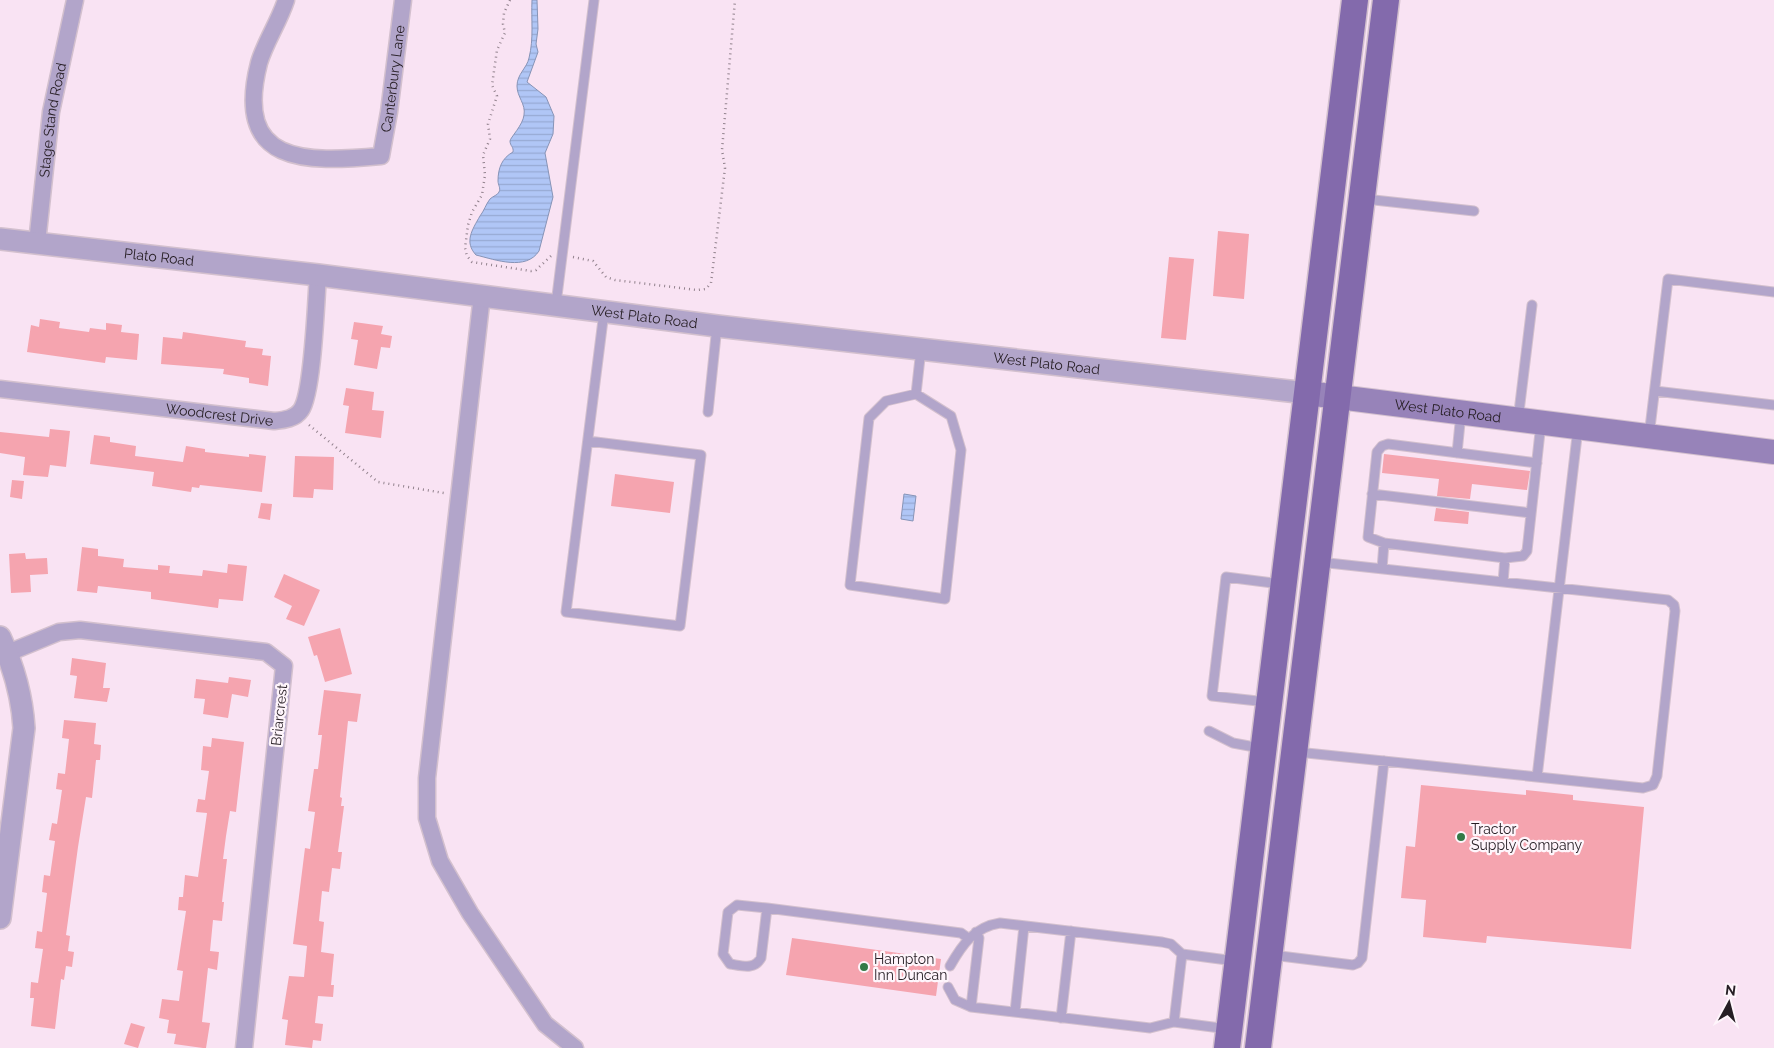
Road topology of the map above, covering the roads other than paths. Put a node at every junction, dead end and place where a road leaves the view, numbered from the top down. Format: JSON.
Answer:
{"nodes":[{"id":1,"x":75,"y":0,"type":"edge"},
{"id":2,"x":286,"y":0,"type":"edge"},
{"id":3,"x":403,"y":0,"type":"edge"},
{"id":4,"x":594,"y":0,"type":"edge"},
{"id":5,"x":1355,"y":0,"type":"edge"},
{"id":6,"x":1386,"y":0,"type":"edge"},
{"id":7,"x":1362,"y":198,"type":"junction"},
{"id":8,"x":1474,"y":211,"type":"dead end"},
{"id":9,"x":0,"y":239,"type":"edge"},
{"id":10,"x":37,"y":243,"type":"junction"},
{"id":11,"x":318,"y":275,"type":"junction"},
{"id":12,"x":1774,"y":292,"type":"edge"},
{"id":13,"x":482,"y":295,"type":"junction"},
{"id":14,"x":556,"y":304,"type":"junction"},
{"id":15,"x":1532,"y":306,"type":"dead end"},
{"id":16,"x":604,"y":311,"type":"junction"},
{"id":17,"x":717,"y":326,"type":"junction"},
{"id":18,"x":921,"y":349,"type":"junction"},
{"id":19,"x":0,"y":389,"type":"edge"},
{"id":20,"x":1655,"y":391,"type":"junction"},
{"id":21,"x":1307,"y":393,"type":"junction"},
{"id":22,"x":916,"y":394,"type":"junction"},
{"id":23,"x":1338,"y":397,"type":"junction"},
{"id":24,"x":1774,"y":405,"type":"edge"},
{"id":25,"x":708,"y":412,"type":"dead end"},
{"id":26,"x":1461,"y":412,"type":"junction"},
{"id":27,"x":1530,"y":421,"type":"junction"},
{"id":28,"x":1578,"y":428,"type":"junction"},
{"id":29,"x":1649,"y":436,"type":"junction"},
{"id":30,"x":588,"y":441,"type":"junction"},
{"id":31,"x":1774,"y":452,"type":"edge"},
{"id":32,"x":1457,"y":453,"type":"junction"},
{"id":33,"x":1537,"y":463,"type":"junction"},
{"id":34,"x":1372,"y":494,"type":"junction"},
{"id":35,"x":1531,"y":513,"type":"junction"},
{"id":36,"x":1384,"y":543,"type":"junction"},
{"id":37,"x":1506,"y":558,"type":"junction"},
{"id":38,"x":1319,"y":562,"type":"junction"},
{"id":39,"x":1382,"y":569,"type":"junction"},
{"id":40,"x":1503,"y":582,"type":"junction"},
{"id":41,"x":1284,"y":584,"type":"junction"},
{"id":42,"x":1559,"y":588,"type":"junction"},
{"id":43,"x":4,"y":645,"type":"edge"},
{"id":44,"x":1270,"y":702,"type":"junction"},
{"id":45,"x":1209,"y":730,"type":"dead end"},
{"id":46,"x":1264,"y":748,"type":"junction"},
{"id":47,"x":1294,"y":752,"type":"junction"},
{"id":48,"x":1384,"y":761,"type":"junction"},
{"id":49,"x":1537,"y":777,"type":"junction"},
{"id":50,"x":5,"y":841,"type":"edge"},
{"id":51,"x":767,"y":908,"type":"junction"},
{"id":52,"x":0,"y":918,"type":"edge"},
{"id":53,"x":1024,"y":926,"type":"junction"},
{"id":54,"x":1071,"y":931,"type":"junction"},
{"id":55,"x":976,"y":932,"type":"junction"},
{"id":56,"x":968,"y":938,"type":"junction"},
{"id":57,"x":1182,"y":954,"type":"junction"},
{"id":58,"x":1270,"y":955,"type":"junction"},
{"id":59,"x":1238,"y":961,"type":"junction"},
{"id":60,"x":950,"y":966,"type":"dead end"},
{"id":61,"x":948,"y":987,"type":"dead end"},
{"id":62,"x":971,"y":1007,"type":"junction"},
{"id":63,"x":1015,"y":1012,"type":"junction"},
{"id":64,"x":1061,"y":1018,"type":"junction"},
{"id":65,"x":1174,"y":1022,"type":"junction"},
{"id":66,"x":1228,"y":1038,"type":"edge"},
{"id":67,"x":244,"y":1048,"type":"edge"},
{"id":68,"x":575,"y":1048,"type":"edge"},
{"id":69,"x":1258,"y":1048,"type":"edge"}],
"edges":[{"from":1,"to":10,"type":"street","name":"Stage Stand Road"},
{"from":2,"to":3,"type":"street","name":"Canterbury Lane"},
{"from":4,"to":14,"type":"lane"},
{"from":5,"to":21,"type":"main road"},
{"from":6,"to":7,"type":"main road"},
{"from":7,"to":8,"type":"lane"},
{"from":7,"to":23,"type":"main road"},
{"from":9,"to":10,"type":"street","name":"Plato Road"},
{"from":10,"to":11,"type":"street","name":"Plato Road"},
{"from":11,"to":13,"type":"street","name":"West Plato Road"},
{"from":11,"to":19,"type":"street","name":"Woodcrest Drive"},
{"from":12,"to":20,"type":"lane"},
{"from":13,"to":14,"type":"street","name":"West Plato Road"},
{"from":13,"to":68,"type":"street"},
{"from":14,"to":16,"type":"street","name":"West Plato Road"},
{"from":15,"to":27,"type":"lane"},
{"from":16,"to":17,"type":"street","name":"West Plato Road"},
{"from":16,"to":30,"type":"lane"},
{"from":17,"to":18,"type":"street","name":"West Plato Road"},
{"from":17,"to":25,"type":"lane"},
{"from":18,"to":21,"type":"street","name":"West Plato Road"},
{"from":18,"to":22,"type":"lane"},
{"from":20,"to":24,"type":"lane"},
{"from":20,"to":29,"type":"lane"},
{"from":21,"to":23,"type":"main road","name":"West Plato Road"},
{"from":21,"to":41,"type":"main road"},
{"from":22,"to":22,"type":"lane"},
{"from":23,"to":26,"type":"main road","name":"West Plato Road"},
{"from":23,"to":38,"type":"main road"},
{"from":26,"to":27,"type":"main road","name":"West Plato Road"},
{"from":26,"to":32,"type":"lane"},
{"from":27,"to":28,"type":"main road","name":"West Plato Road"},
{"from":27,"to":33,"type":"lane"},
{"from":28,"to":29,"type":"main road","name":"West Plato Road"},
{"from":28,"to":42,"type":"lane"},
{"from":29,"to":31,"type":"main road","name":"West Plato Road"},
{"from":30,"to":30,"type":"lane"},
{"from":32,"to":33,"type":"lane"},
{"from":32,"to":34,"type":"lane"},
{"from":33,"to":35,"type":"lane"},
{"from":34,"to":35,"type":"lane"},
{"from":34,"to":36,"type":"lane"},
{"from":35,"to":37,"type":"lane"},
{"from":36,"to":37,"type":"lane"},
{"from":36,"to":39,"type":"lane"},
{"from":37,"to":40,"type":"lane"},
{"from":38,"to":39,"type":"lane"},
{"from":38,"to":47,"type":"main road"},
{"from":39,"to":40,"type":"lane"},
{"from":40,"to":42,"type":"lane"},
{"from":41,"to":44,"type":"main road"},
{"from":41,"to":44,"type":"lane"},
{"from":42,"to":49,"type":"lane"},
{"from":42,"to":49,"type":"lane"},
{"from":43,"to":50,"type":"street"},
{"from":43,"to":67,"type":"street","name":"Briarcrest"},
{"from":44,"to":46,"type":"main road"},
{"from":45,"to":46,"type":"lane"},
{"from":46,"to":47,"type":"main road"},
{"from":46,"to":59,"type":"main road"},
{"from":47,"to":48,"type":"lane"},
{"from":47,"to":58,"type":"main road"},
{"from":48,"to":49,"type":"lane"},
{"from":48,"to":58,"type":"lane"},
{"from":50,"to":52,"type":"street"},
{"from":51,"to":51,"type":"lane"},
{"from":51,"to":56,"type":"lane"},
{"from":53,"to":54,"type":"lane"},
{"from":53,"to":55,"type":"lane"},
{"from":53,"to":63,"type":"lane"},
{"from":54,"to":57,"type":"lane"},
{"from":54,"to":64,"type":"lane"},
{"from":55,"to":56,"type":"lane"},
{"from":55,"to":62,"type":"lane"},
{"from":56,"to":60,"type":"lane"},
{"from":57,"to":59,"type":"lane"},
{"from":57,"to":65,"type":"lane"},
{"from":58,"to":69,"type":"main road"},
{"from":59,"to":66,"type":"main road"},
{"from":61,"to":62,"type":"lane"},
{"from":62,"to":63,"type":"lane"},
{"from":63,"to":64,"type":"lane"},
{"from":64,"to":65,"type":"lane"},
{"from":65,"to":66,"type":"lane"}]}
